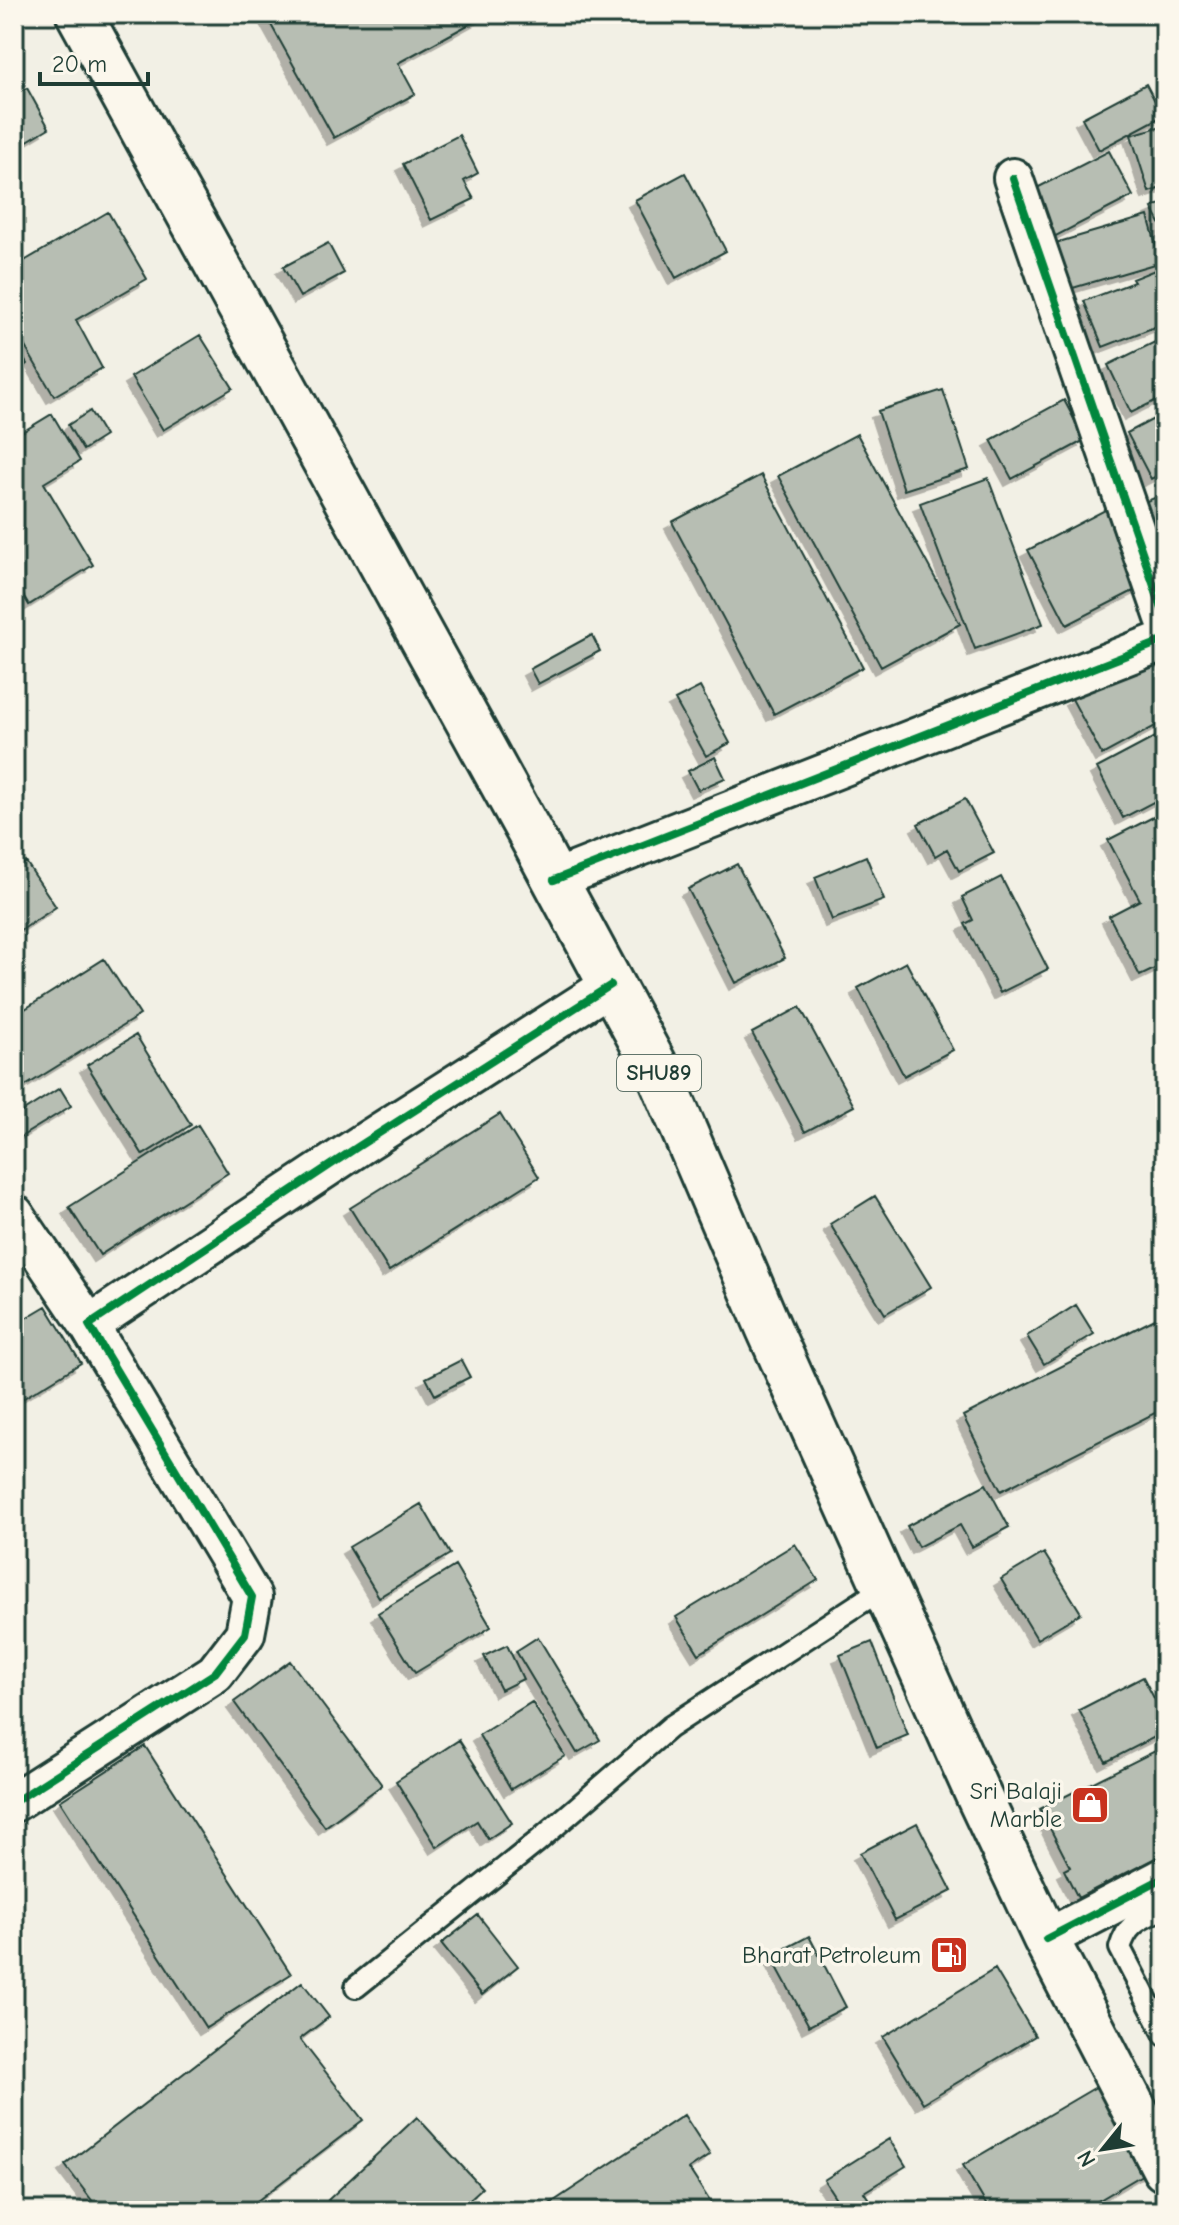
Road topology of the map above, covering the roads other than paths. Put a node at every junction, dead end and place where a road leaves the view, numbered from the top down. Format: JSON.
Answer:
{"nodes":[{"id":1,"x":79,"y":14,"type":"edge"},
{"id":2,"x":1013,"y":178,"type":"dead end"},
{"id":3,"x":1165,"y":618,"type":"edge"},
{"id":4,"x":1165,"y":640,"type":"edge"},
{"id":5,"x":554,"y":880,"type":"junction"},
{"id":6,"x":611,"y":985,"type":"junction"},
{"id":7,"x":14,"y":1214,"type":"edge"},
{"id":8,"x":89,"y":1325,"type":"junction"},
{"id":9,"x":885,"y":1587,"type":"junction"},
{"id":10,"x":14,"y":1802,"type":"edge"},
{"id":11,"x":1165,"y":1877,"type":"edge"},
{"id":12,"x":1165,"y":1907,"type":"edge"},
{"id":13,"x":1046,"y":1939,"type":"junction"},
{"id":14,"x":356,"y":1987,"type":"dead end"},
{"id":15,"x":1165,"y":2035,"type":"edge"},
{"id":16,"x":1165,"y":2169,"type":"edge"}],
"edges":[{"from":1,"to":5,"type":"main road","number":"SHU89"},
{"from":2,"to":3,"type":"street"},
{"from":4,"to":5,"type":"street"},
{"from":5,"to":6,"type":"main road","number":"SHU89"},
{"from":6,"to":8,"type":"street"},
{"from":6,"to":9,"type":"main road","number":"SHU89"},
{"from":7,"to":8,"type":"street"},
{"from":8,"to":10,"type":"street"},
{"from":9,"to":13,"type":"main road","number":"SHU89"},
{"from":9,"to":14,"type":"lane"},
{"from":11,"to":13,"type":"street"},
{"from":12,"to":15,"type":"lane"},
{"from":13,"to":16,"type":"main road","number":"SHU89"}]}
